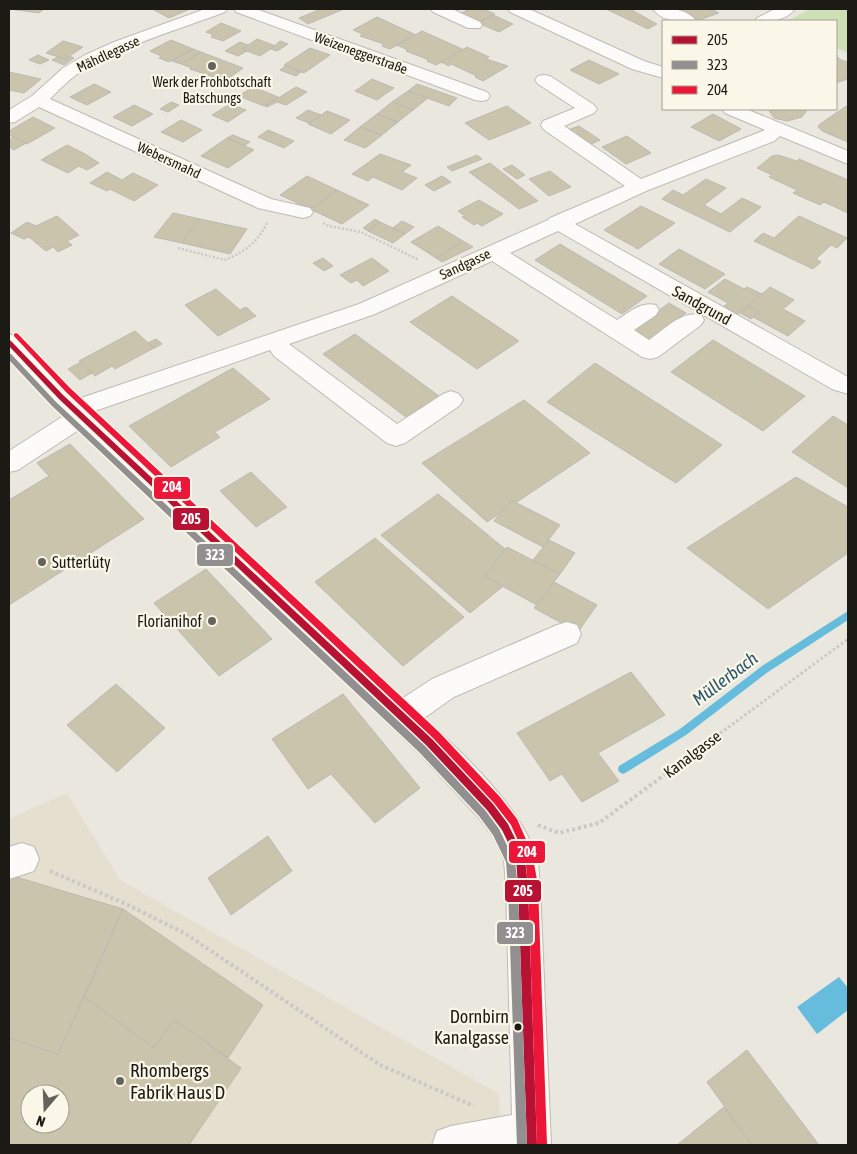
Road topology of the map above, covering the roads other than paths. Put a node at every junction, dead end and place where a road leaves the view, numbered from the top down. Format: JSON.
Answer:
{"nodes":[{"id":1,"x":219,"y":9,"type":"edge"},
{"id":2,"x":242,"y":9,"type":"edge"},
{"id":3,"x":439,"y":9,"type":"edge"},
{"id":4,"x":516,"y":9,"type":"edge"},
{"id":5,"x":661,"y":9,"type":"edge"},
{"id":6,"x":787,"y":9,"type":"edge"},
{"id":7,"x":686,"y":20,"type":"edge"},
{"id":8,"x":766,"y":20,"type":"edge"},
{"id":9,"x":474,"y":25,"type":"dead end"},
{"id":10,"x":662,"y":73,"type":"edge"},
{"id":11,"x":544,"y":80,"type":"dead end"},
{"id":12,"x":481,"y":96,"type":"dead end"},
{"id":13,"x":38,"y":100,"type":"junction"},
{"id":14,"x":733,"y":110,"type":"edge"},
{"id":15,"x":9,"y":118,"type":"edge"},
{"id":16,"x":778,"y":129,"type":"junction"},
{"id":17,"x":848,"y":158,"type":"edge"},
{"id":18,"x":639,"y":187,"type":"junction"},
{"id":19,"x":303,"y":212,"type":"road end"},
{"id":20,"x":557,"y":222,"type":"junction"},
{"id":21,"x":493,"y":252,"type":"junction"},
{"id":22,"x":648,"y":310,"type":"dead end"},
{"id":23,"x":693,"y":320,"type":"dead end"},
{"id":24,"x":618,"y":331,"type":"junction"},
{"id":25,"x":274,"y":340,"type":"junction"},
{"id":26,"x":9,"y":342,"type":"edge"},
{"id":27,"x":848,"y":386,"type":"edge"},
{"id":28,"x":451,"y":400,"type":"dead end"},
{"id":29,"x":78,"y":412,"type":"junction"},
{"id":30,"x":9,"y":463,"type":"edge"},
{"id":31,"x":568,"y":634,"type":"dead end"},
{"id":32,"x":402,"y":716,"type":"junction"},
{"id":33,"x":532,"y":1138,"type":"edge"},
{"id":34,"x":451,"y":1145,"type":"edge"}],
"edges":[{"from":1,"to":13,"type":"street","name":"Mähdlegasse"},
{"from":2,"to":12,"type":"street","name":"Weizeneggerstraße"},
{"from":3,"to":9,"type":"street"},
{"from":4,"to":10,"type":"street"},
{"from":5,"to":7,"type":"street"},
{"from":6,"to":8,"type":"street"},
{"from":11,"to":18,"type":"street"},
{"from":13,"to":15,"type":"street","name":"Mähdlegasse"},
{"from":13,"to":19,"type":"street","name":"Webersmahd"},
{"from":14,"to":16,"type":"street"},
{"from":16,"to":17,"type":"street"},
{"from":16,"to":18,"type":"street","name":"Sandgasse"},
{"from":18,"to":20,"type":"street","name":"Sandgasse"},
{"from":20,"to":21,"type":"street","name":"Sandgasse"},
{"from":20,"to":27,"type":"street","name":"Sandgrund"},
{"from":21,"to":24,"type":"street"},
{"from":21,"to":25,"type":"street","name":"Sandgasse"},
{"from":22,"to":24,"type":"street"},
{"from":23,"to":24,"type":"street"},
{"from":25,"to":28,"type":"street"},
{"from":25,"to":29,"type":"street","name":"Sandgasse"},
{"from":26,"to":29,"type":"street"},
{"from":29,"to":30,"type":"street","name":"Sandgasse"},
{"from":29,"to":32,"type":"street"},
{"from":31,"to":32,"type":"street"},
{"from":32,"to":33,"type":"street"},
{"from":33,"to":34,"type":"street"}]}
